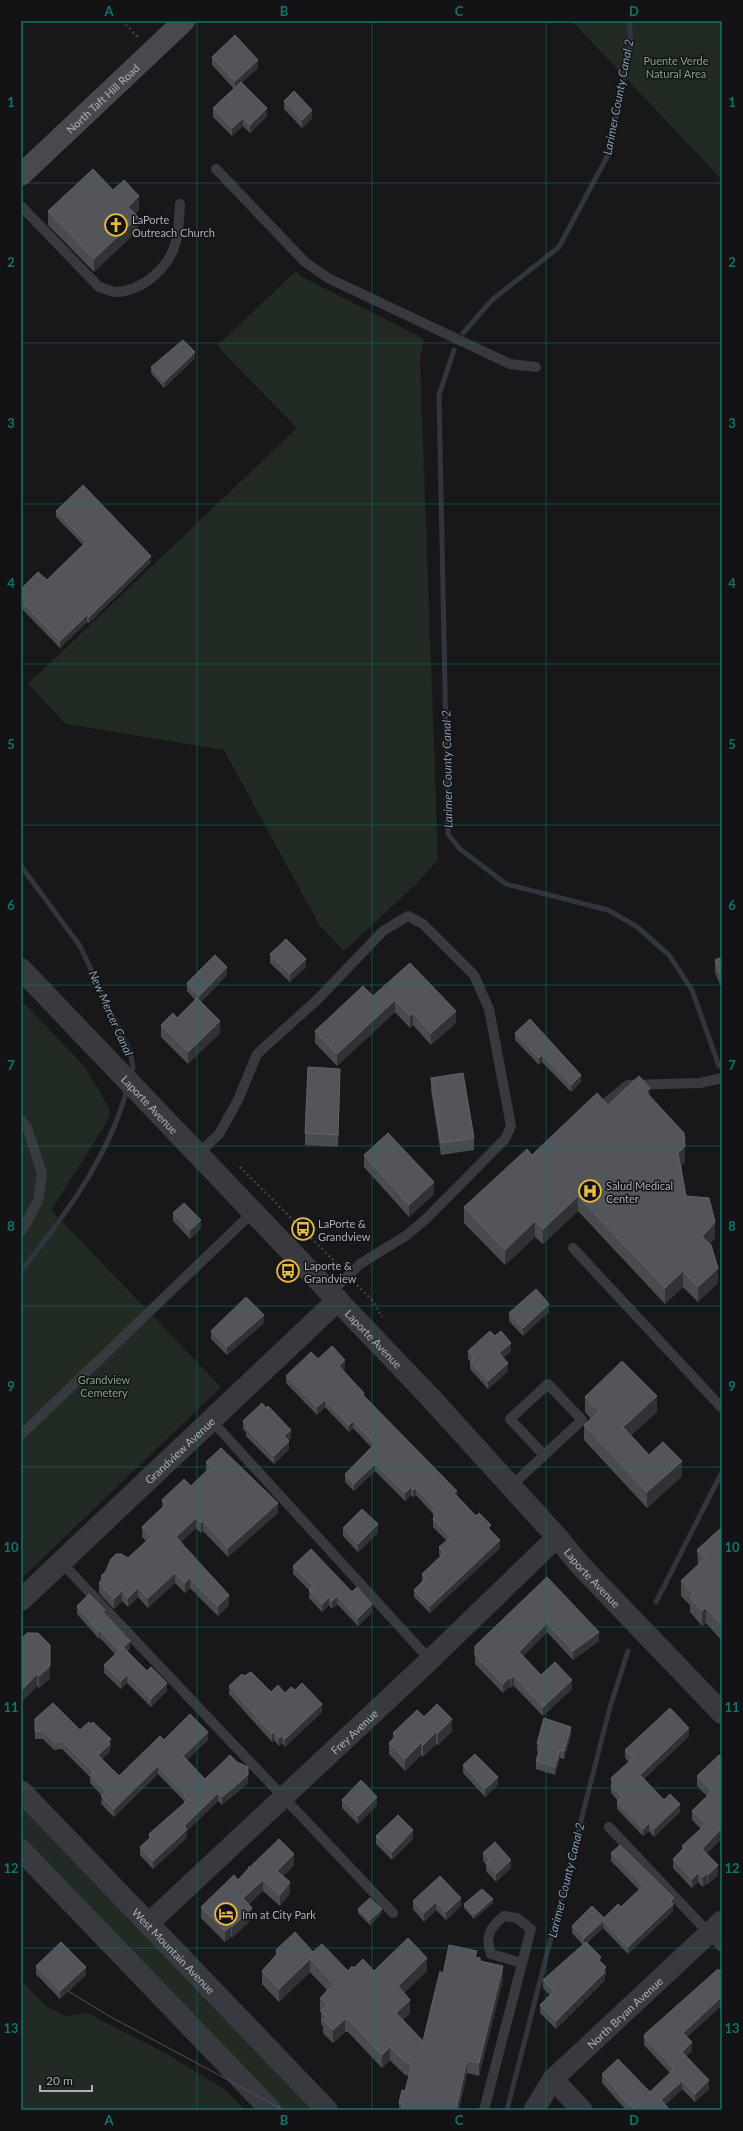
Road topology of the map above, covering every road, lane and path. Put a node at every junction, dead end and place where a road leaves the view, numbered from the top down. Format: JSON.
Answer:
{"nodes":[{"id":1,"x":184,"y":21,"type":"edge"},
{"id":2,"x":216,"y":169,"type":"dead end"},
{"id":3,"x":21,"y":175,"type":"edge"},
{"id":4,"x":180,"y":204,"type":"dead end"},
{"id":5,"x":21,"y":206,"type":"edge"},
{"id":6,"x":536,"y":367,"type":"dead end"},
{"id":7,"x":21,"y":969,"type":"edge"},
{"id":8,"x":722,"y":1078,"type":"edge"},
{"id":9,"x":607,"y":1102,"type":"edge"},
{"id":10,"x":21,"y":1120,"type":"edge"},
{"id":11,"x":197,"y":1155,"type":"junction"},
{"id":12,"x":238,"y":1166,"type":"dead end"},
{"id":13,"x":252,"y":1213,"type":"junction"},
{"id":14,"x":21,"y":1232,"type":"edge"},
{"id":15,"x":573,"y":1248,"type":"dead end"},
{"id":16,"x":348,"y":1276,"type":"junction"},
{"id":17,"x":334,"y":1297,"type":"junction"},
{"id":18,"x":372,"y":1300,"type":"dead end"},
{"id":19,"x":722,"y":1408,"type":"edge"},
{"id":20,"x":211,"y":1420,"type":"junction"},
{"id":21,"x":21,"y":1435,"type":"edge"},
{"id":22,"x":544,"y":1455,"type":"junction"},
{"id":23,"x":511,"y":1486,"type":"junction"},
{"id":24,"x":557,"y":1537,"type":"junction"},
{"id":25,"x":61,"y":1562,"type":"junction"},
{"id":26,"x":21,"y":1600,"type":"edge"},
{"id":27,"x":430,"y":1660,"type":"junction"},
{"id":28,"x":722,"y":1713,"type":"edge"},
{"id":29,"x":21,"y":1791,"type":"edge"},
{"id":30,"x":285,"y":1797,"type":"junction"},
{"id":31,"x":609,"y":1827,"type":"dead end"},
{"id":32,"x":21,"y":1850,"type":"edge"},
{"id":33,"x":393,"y":1913,"type":"dead end"},
{"id":34,"x":148,"y":1924,"type":"junction"},
{"id":35,"x":718,"y":1934,"type":"edge"},
{"id":36,"x":522,"y":1963,"type":"junction"},
{"id":37,"x":553,"y":2079,"type":"junction"},
{"id":38,"x":271,"y":2110,"type":"edge"},
{"id":39,"x":327,"y":2110,"type":"edge"},
{"id":40,"x":484,"y":2110,"type":"edge"},
{"id":41,"x":534,"y":2110,"type":"edge"},
{"id":42,"x":582,"y":2110,"type":"edge"}],
"edges":[{"from":1,"to":3,"type":"main road","name":"North Taft Hill Road"},
{"from":2,"to":6,"type":"lane"},
{"from":4,"to":5,"type":"lane"},
{"from":7,"to":11,"type":"street","name":"Laporte Avenue"},
{"from":8,"to":9,"type":"lane"},
{"from":10,"to":14,"type":"lane"},
{"from":11,"to":13,"type":"street","name":"Laporte Avenue"},
{"from":11,"to":16,"type":"lane"},
{"from":12,"to":16,"type":"path"},
{"from":13,"to":17,"type":"street","name":"Laporte Avenue"},
{"from":13,"to":21,"type":"lane"},
{"from":15,"to":19,"type":"lane"},
{"from":16,"to":17,"type":"lane"},
{"from":16,"to":18,"type":"path"},
{"from":17,"to":20,"type":"street","name":"Grandview Avenue"},
{"from":17,"to":23,"type":"street","name":"Laporte Avenue"},
{"from":20,"to":25,"type":"street","name":"Grandview Avenue"},
{"from":20,"to":27,"type":"lane"},
{"from":22,"to":22,"type":"lane"},
{"from":22,"to":23,"type":"lane"},
{"from":23,"to":24,"type":"street","name":"Laporte Avenue"},
{"from":24,"to":27,"type":"street","name":"Frey Avenue"},
{"from":24,"to":28,"type":"street","name":"Laporte Avenue"},
{"from":25,"to":26,"type":"street","name":"Grandview Avenue"},
{"from":25,"to":30,"type":"lane"},
{"from":27,"to":30,"type":"street","name":"Frey Avenue"},
{"from":29,"to":34,"type":"street","name":"West Mountain Avenue"},
{"from":30,"to":33,"type":"lane"},
{"from":30,"to":34,"type":"street","name":"Frey Avenue"},
{"from":31,"to":35,"type":"lane"},
{"from":32,"to":38,"type":"street"},
{"from":34,"to":39,"type":"street","name":"West Mountain Avenue"},
{"from":35,"to":37,"type":"street","name":"North Bryan Avenue"},
{"from":36,"to":36,"type":"lane"},
{"from":36,"to":40,"type":"lane"},
{"from":37,"to":41,"type":"street","name":"North Bryan Avenue"},
{"from":37,"to":42,"type":"street"}]}
